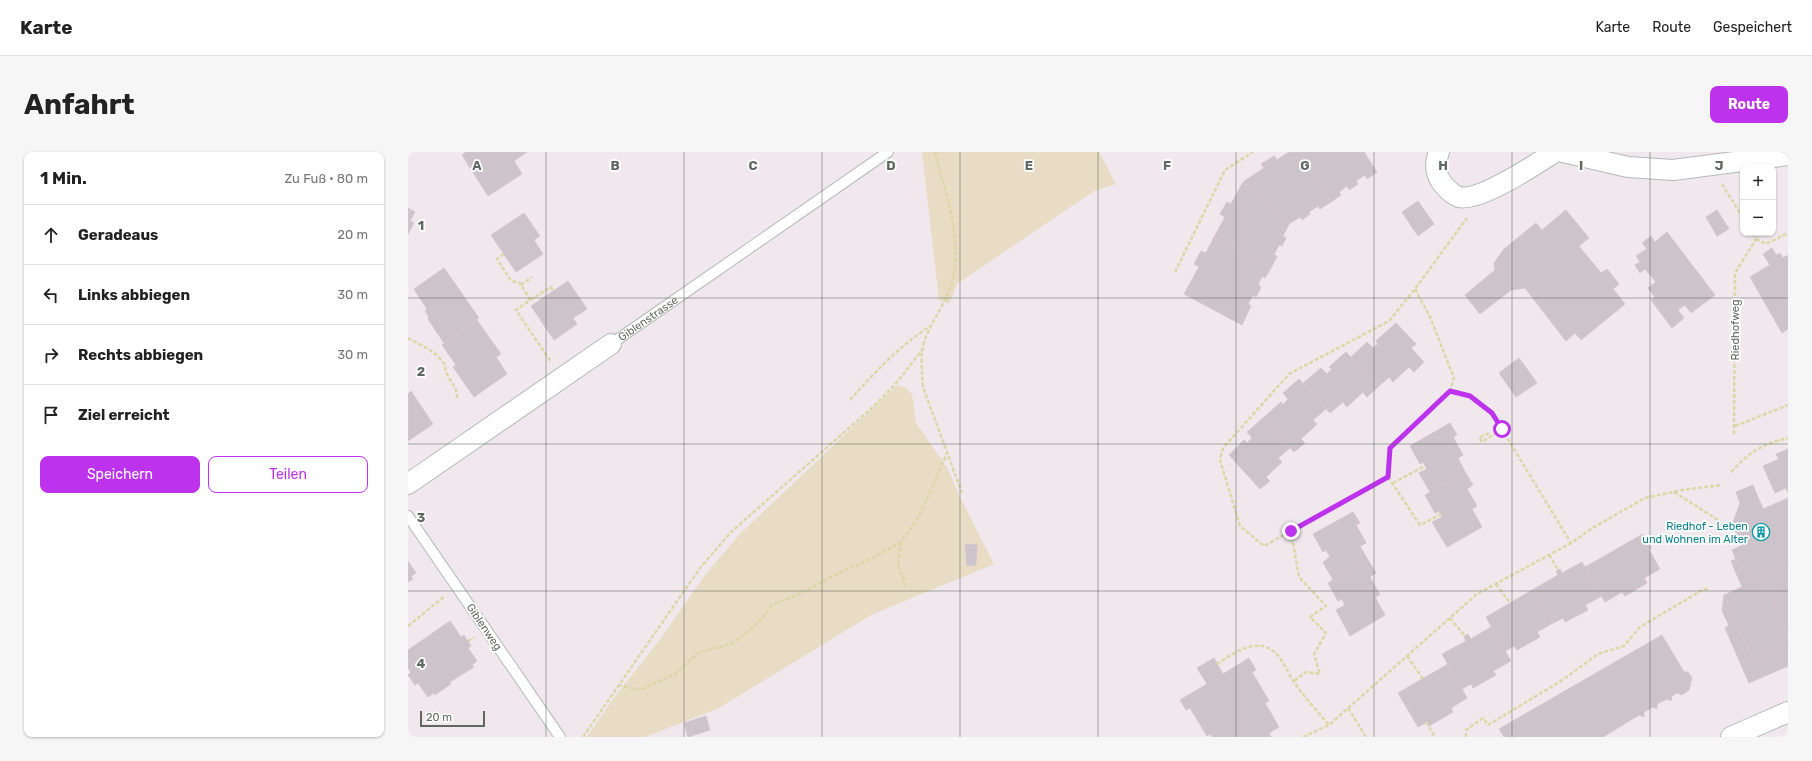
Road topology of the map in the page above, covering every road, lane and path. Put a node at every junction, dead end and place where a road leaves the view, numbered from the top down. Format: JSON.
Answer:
{"nodes":[{"id":1,"x":888,"y":152,"type":"edge"},
{"id":2,"x":935,"y":152,"type":"edge"},
{"id":3,"x":1253,"y":152,"type":"edge"},
{"id":4,"x":1439,"y":152,"type":"edge"},
{"id":5,"x":1555,"y":152,"type":"edge"},
{"id":6,"x":1563,"y":152,"type":"edge"},
{"id":7,"x":1788,"y":156,"type":"edge"},
{"id":8,"x":1720,"y":182,"type":"dead end"},
{"id":9,"x":1472,"y":197,"type":"junction"},
{"id":10,"x":1740,"y":213,"type":"edge"},
{"id":11,"x":1788,"y":233,"type":"edge"},
{"id":12,"x":1754,"y":236,"type":"edge"},
{"id":13,"x":1756,"y":239,"type":"junction"},
{"id":14,"x":504,"y":254,"type":"dead end"},
{"id":15,"x":1175,"y":272,"type":"dead end"},
{"id":16,"x":532,"y":277,"type":"dead end"},
{"id":17,"x":521,"y":285,"type":"junction"},
{"id":18,"x":1415,"y":289,"type":"junction"},
{"id":19,"x":554,"y":291,"type":"dead end"},
{"id":20,"x":530,"y":300,"type":"junction"},
{"id":21,"x":932,"y":325,"type":"junction"},
{"id":22,"x":408,"y":338,"type":"edge"},
{"id":23,"x":611,"y":344,"type":"joint"},
{"id":24,"x":923,"y":349,"type":"junction"},
{"id":25,"x":553,"y":366,"type":"dead end"},
{"id":26,"x":1450,"y":391,"type":"junction"},
{"id":27,"x":457,"y":399,"type":"dead end"},
{"id":28,"x":850,"y":400,"type":"dead end"},
{"id":29,"x":1788,"y":405,"type":"edge"},
{"id":30,"x":1735,"y":426,"type":"junction"},
{"id":31,"x":1502,"y":429,"type":"junction"},
{"id":32,"x":1489,"y":433,"type":"dead end"},
{"id":33,"x":1734,"y":434,"type":"dead end"},
{"id":34,"x":1788,"y":438,"type":"edge"},
{"id":35,"x":947,"y":453,"type":"junction"},
{"id":36,"x":1424,"y":466,"type":"dead end"},
{"id":37,"x":1730,"y":472,"type":"dead end"},
{"id":38,"x":1388,"y":477,"type":"junction"},
{"id":39,"x":1393,"y":483,"type":"junction"},
{"id":40,"x":408,"y":484,"type":"edge"},
{"id":41,"x":1722,"y":485,"type":"dead end"},
{"id":42,"x":1674,"y":492,"type":"junction"},
{"id":43,"x":962,"y":493,"type":"dead end"},
{"id":44,"x":1441,"y":514,"type":"dead end"},
{"id":45,"x":408,"y":516,"type":"edge"},
{"id":46,"x":1718,"y":520,"type":"dead end"},
{"id":47,"x":1291,"y":531,"type":"junction"},
{"id":48,"x":901,"y":542,"type":"junction"},
{"id":49,"x":1571,"y":543,"type":"junction"},
{"id":50,"x":1549,"y":555,"type":"junction"},
{"id":51,"x":1558,"y":570,"type":"dead end"},
{"id":52,"x":1496,"y":584,"type":"junction"},
{"id":53,"x":906,"y":587,"type":"dead end"},
{"id":54,"x":457,"y":588,"type":"junction"},
{"id":55,"x":1708,"y":590,"type":"dead end"},
{"id":56,"x":1510,"y":603,"type":"dead end"},
{"id":57,"x":1450,"y":618,"type":"junction"},
{"id":58,"x":408,"y":626,"type":"edge"},
{"id":59,"x":1465,"y":636,"type":"dead end"},
{"id":60,"x":1407,"y":656,"type":"junction"},
{"id":61,"x":1217,"y":664,"type":"dead end"},
{"id":62,"x":1423,"y":679,"type":"dead end"},
{"id":63,"x":1294,"y":681,"type":"junction"},
{"id":64,"x":618,"y":685,"type":"junction"},
{"id":65,"x":1348,"y":708,"type":"junction"},
{"id":66,"x":1788,"y":712,"type":"edge"},
{"id":67,"x":1426,"y":722,"type":"dead end"},
{"id":68,"x":1329,"y":725,"type":"junction"},
{"id":69,"x":560,"y":737,"type":"edge"},
{"id":70,"x":583,"y":737,"type":"edge"},
{"id":71,"x":1303,"y":737,"type":"edge"},
{"id":72,"x":1366,"y":737,"type":"edge"},
{"id":73,"x":1435,"y":737,"type":"edge"},
{"id":74,"x":1466,"y":737,"type":"edge"},
{"id":75,"x":1731,"y":737,"type":"edge"}],
"edges":[{"from":1,"to":23,"type":"lane","name":"Giblenstrasse"},
{"from":2,"to":21,"type":"path"},
{"from":3,"to":15,"type":"path"},
{"from":4,"to":9,"type":"street"},
{"from":5,"to":9,"type":"street"},
{"from":6,"to":7,"type":"street"},
{"from":8,"to":10,"type":"path"},
{"from":9,"to":18,"type":"path"},
{"from":11,"to":13,"type":"path"},
{"from":12,"to":13,"type":"path"},
{"from":13,"to":30,"type":"path","name":"Riedhofweg"},
{"from":14,"to":17,"type":"path"},
{"from":16,"to":17,"type":"path"},
{"from":17,"to":20,"type":"path"},
{"from":18,"to":26,"type":"path"},
{"from":18,"to":47,"type":"path"},
{"from":19,"to":20,"type":"path"},
{"from":20,"to":25,"type":"path"},
{"from":21,"to":24,"type":"path"},
{"from":21,"to":28,"type":"path"},
{"from":22,"to":27,"type":"path"},
{"from":23,"to":40,"type":"street","name":"Giblenstrasse"},
{"from":24,"to":35,"type":"path"},
{"from":24,"to":64,"type":"path"},
{"from":26,"to":31,"type":"path"},
{"from":26,"to":38,"type":"path"},
{"from":29,"to":30,"type":"path"},
{"from":30,"to":33,"type":"path","name":"Riedhofweg"},
{"from":31,"to":32,"type":"path"},
{"from":31,"to":49,"type":"path"},
{"from":34,"to":37,"type":"path"},
{"from":35,"to":43,"type":"path"},
{"from":35,"to":48,"type":"path"},
{"from":36,"to":39,"type":"path"},
{"from":38,"to":39,"type":"path"},
{"from":38,"to":47,"type":"path"},
{"from":39,"to":44,"type":"path"},
{"from":41,"to":42,"type":"path"},
{"from":42,"to":46,"type":"path"},
{"from":42,"to":49,"type":"path"},
{"from":45,"to":54,"type":"lane","name":"Giblenweg"},
{"from":47,"to":63,"type":"path"},
{"from":48,"to":53,"type":"path"},
{"from":48,"to":64,"type":"path"},
{"from":49,"to":50,"type":"path"},
{"from":50,"to":51,"type":"path"},
{"from":50,"to":52,"type":"path"},
{"from":52,"to":56,"type":"path"},
{"from":52,"to":57,"type":"path"},
{"from":54,"to":58,"type":"path"},
{"from":54,"to":69,"type":"lane","name":"Giblenweg"},
{"from":55,"to":74,"type":"path"},
{"from":57,"to":59,"type":"path"},
{"from":57,"to":60,"type":"path"},
{"from":60,"to":62,"type":"path"},
{"from":60,"to":65,"type":"path"},
{"from":61,"to":63,"type":"path"},
{"from":63,"to":68,"type":"path"},
{"from":64,"to":70,"type":"path"},
{"from":65,"to":68,"type":"path"},
{"from":65,"to":72,"type":"path"},
{"from":66,"to":75,"type":"street"},
{"from":67,"to":73,"type":"path"},
{"from":68,"to":71,"type":"path"}]}
